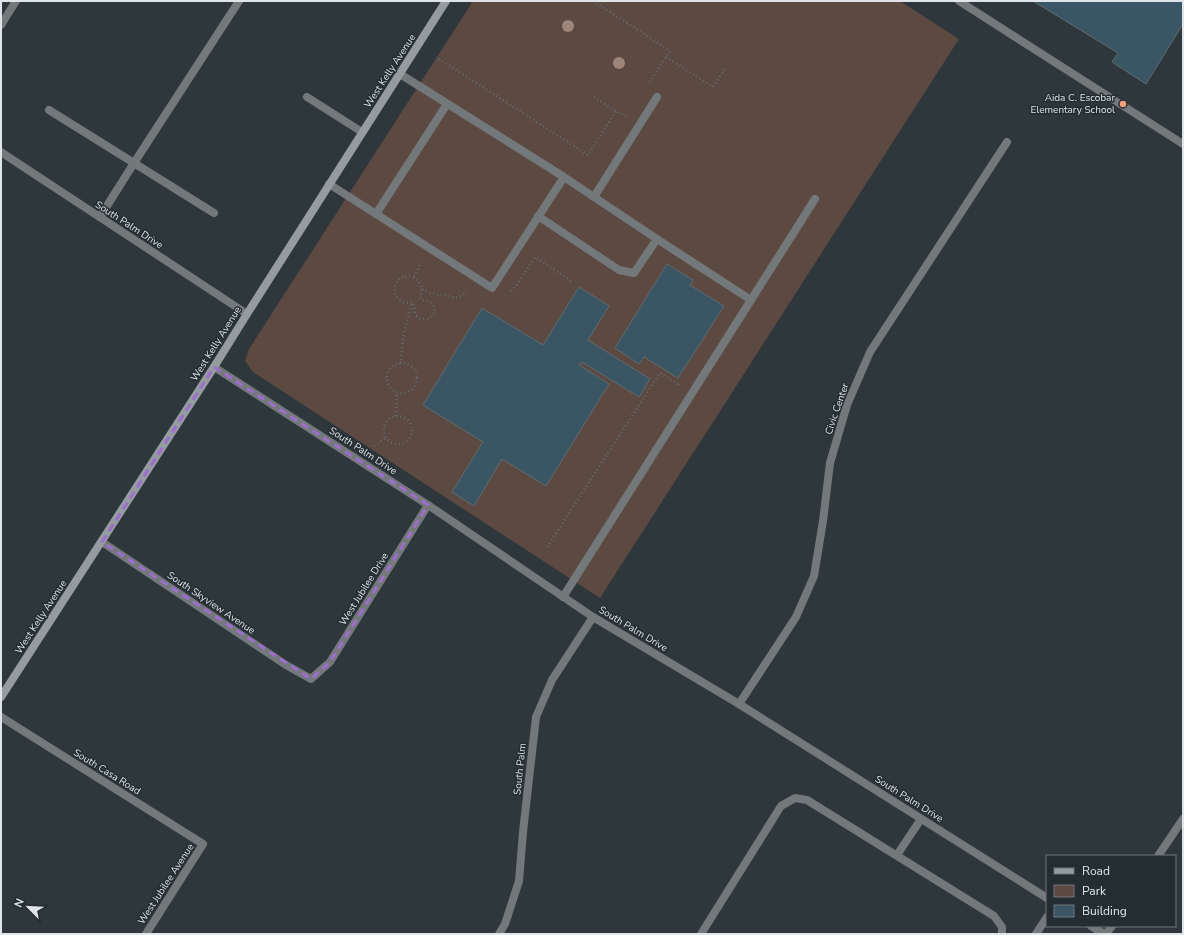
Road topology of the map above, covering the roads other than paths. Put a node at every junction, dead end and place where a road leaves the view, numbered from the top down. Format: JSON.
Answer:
{"nodes":[{"id":1,"x":16,"y":1,"type":"edge"},
{"id":2,"x":239,"y":1,"type":"edge"},
{"id":3,"x":446,"y":1,"type":"edge"},
{"id":4,"x":959,"y":1,"type":"edge"},
{"id":5,"x":1,"y":24,"type":"edge"},
{"id":6,"x":400,"y":74,"type":"junction"},
{"id":7,"x":307,"y":97,"type":"dead end"},
{"id":8,"x":657,"y":98,"type":"dead end"},
{"id":9,"x":447,"y":104,"type":"junction"},
{"id":10,"x":49,"y":110,"type":"dead end"},
{"id":11,"x":362,"y":132,"type":"junction"},
{"id":12,"x":1007,"y":142,"type":"dead end"},
{"id":13,"x":1183,"y":144,"type":"edge"},
{"id":14,"x":1,"y":152,"type":"edge"},
{"id":15,"x":134,"y":163,"type":"junction"},
{"id":16,"x":564,"y":177,"type":"junction"},
{"id":17,"x":329,"y":184,"type":"junction"},
{"id":18,"x":594,"y":197,"type":"junction"},
{"id":19,"x":815,"y":199,"type":"dead end"},
{"id":20,"x":214,"y":213,"type":"dead end"},
{"id":21,"x":376,"y":214,"type":"junction"},
{"id":22,"x":538,"y":216,"type":"junction"},
{"id":23,"x":100,"y":217,"type":"junction"},
{"id":24,"x":657,"y":239,"type":"junction"},
{"id":25,"x":751,"y":300,"type":"junction"},
{"id":26,"x":247,"y":314,"type":"junction"},
{"id":27,"x":214,"y":367,"type":"junction"},
{"id":28,"x":428,"y":505,"type":"junction"},
{"id":29,"x":102,"y":542,"type":"junction"},
{"id":30,"x":562,"y":597,"type":"junction"},
{"id":31,"x":593,"y":617,"type":"junction"},
{"id":32,"x":311,"y":679,"type":"joint"},
{"id":33,"x":1,"y":697,"type":"edge"},
{"id":34,"x":738,"y":704,"type":"junction"},
{"id":35,"x":1,"y":717,"type":"edge"},
{"id":36,"x":922,"y":819,"type":"junction"},
{"id":37,"x":1183,"y":819,"type":"edge"},
{"id":38,"x":203,"y":844,"type":"joint"},
{"id":39,"x":897,"y":855,"type":"junction"},
{"id":40,"x":1159,"y":855,"type":"edge"},
{"id":41,"x":1046,"y":897,"type":"edge"},
{"id":42,"x":1046,"y":919,"type":"edge"},
{"id":43,"x":1093,"y":927,"type":"edge"},
{"id":44,"x":146,"y":934,"type":"edge"},
{"id":45,"x":499,"y":934,"type":"edge"},
{"id":46,"x":701,"y":934,"type":"edge"},
{"id":47,"x":1002,"y":934,"type":"edge"},
{"id":48,"x":1036,"y":934,"type":"edge"},
{"id":49,"x":1105,"y":934,"type":"edge"}],
"edges":[{"from":1,"to":5,"type":"street"},
{"from":2,"to":15,"type":"street"},
{"from":3,"to":6,"type":"street","name":"West Kelly Avenue"},
{"from":4,"to":13,"type":"street"},
{"from":6,"to":9,"type":"street"},
{"from":6,"to":11,"type":"street","name":"West Kelly Avenue"},
{"from":7,"to":11,"type":"street"},
{"from":8,"to":18,"type":"street"},
{"from":9,"to":16,"type":"street"},
{"from":9,"to":21,"type":"street"},
{"from":10,"to":15,"type":"street"},
{"from":11,"to":17,"type":"street","name":"West Kelly Avenue"},
{"from":12,"to":34,"type":"street","name":"Civic Center"},
{"from":14,"to":23,"type":"street","name":"South Palm Drive"},
{"from":15,"to":20,"type":"street"},
{"from":15,"to":23,"type":"street"},
{"from":16,"to":18,"type":"street"},
{"from":16,"to":22,"type":"street"},
{"from":17,"to":21,"type":"street"},
{"from":17,"to":26,"type":"street","name":"West Kelly Avenue"},
{"from":18,"to":24,"type":"street"},
{"from":19,"to":25,"type":"street"},
{"from":21,"to":22,"type":"street"},
{"from":22,"to":24,"type":"street"},
{"from":23,"to":26,"type":"street","name":"South Palm Drive"},
{"from":24,"to":25,"type":"street"},
{"from":25,"to":30,"type":"street"},
{"from":26,"to":27,"type":"street","name":"West Kelly Avenue"},
{"from":27,"to":28,"type":"street","name":"South Palm Drive"},
{"from":27,"to":29,"type":"street","name":"West Kelly Avenue"},
{"from":28,"to":30,"type":"street","name":"South Palm Drive"},
{"from":28,"to":32,"type":"street","name":"West Jubilee Drive"},
{"from":29,"to":32,"type":"street","name":"South Skyview Avenue"},
{"from":29,"to":33,"type":"street","name":"West Kelly Avenue"},
{"from":30,"to":31,"type":"street","name":"South Palm Drive"},
{"from":31,"to":34,"type":"street","name":"South Palm Drive"},
{"from":31,"to":45,"type":"street","name":"South Palm"},
{"from":34,"to":36,"type":"street","name":"South Palm Drive"},
{"from":35,"to":38,"type":"street","name":"South Casa Road"},
{"from":36,"to":39,"type":"street"},
{"from":36,"to":41,"type":"street","name":"South Palm Drive"},
{"from":37,"to":40,"type":"street"},
{"from":38,"to":44,"type":"street","name":"West Jubilee Avenue"},
{"from":39,"to":46,"type":"street"},
{"from":39,"to":47,"type":"street"},
{"from":42,"to":48,"type":"street"},
{"from":43,"to":49,"type":"street"}]}
